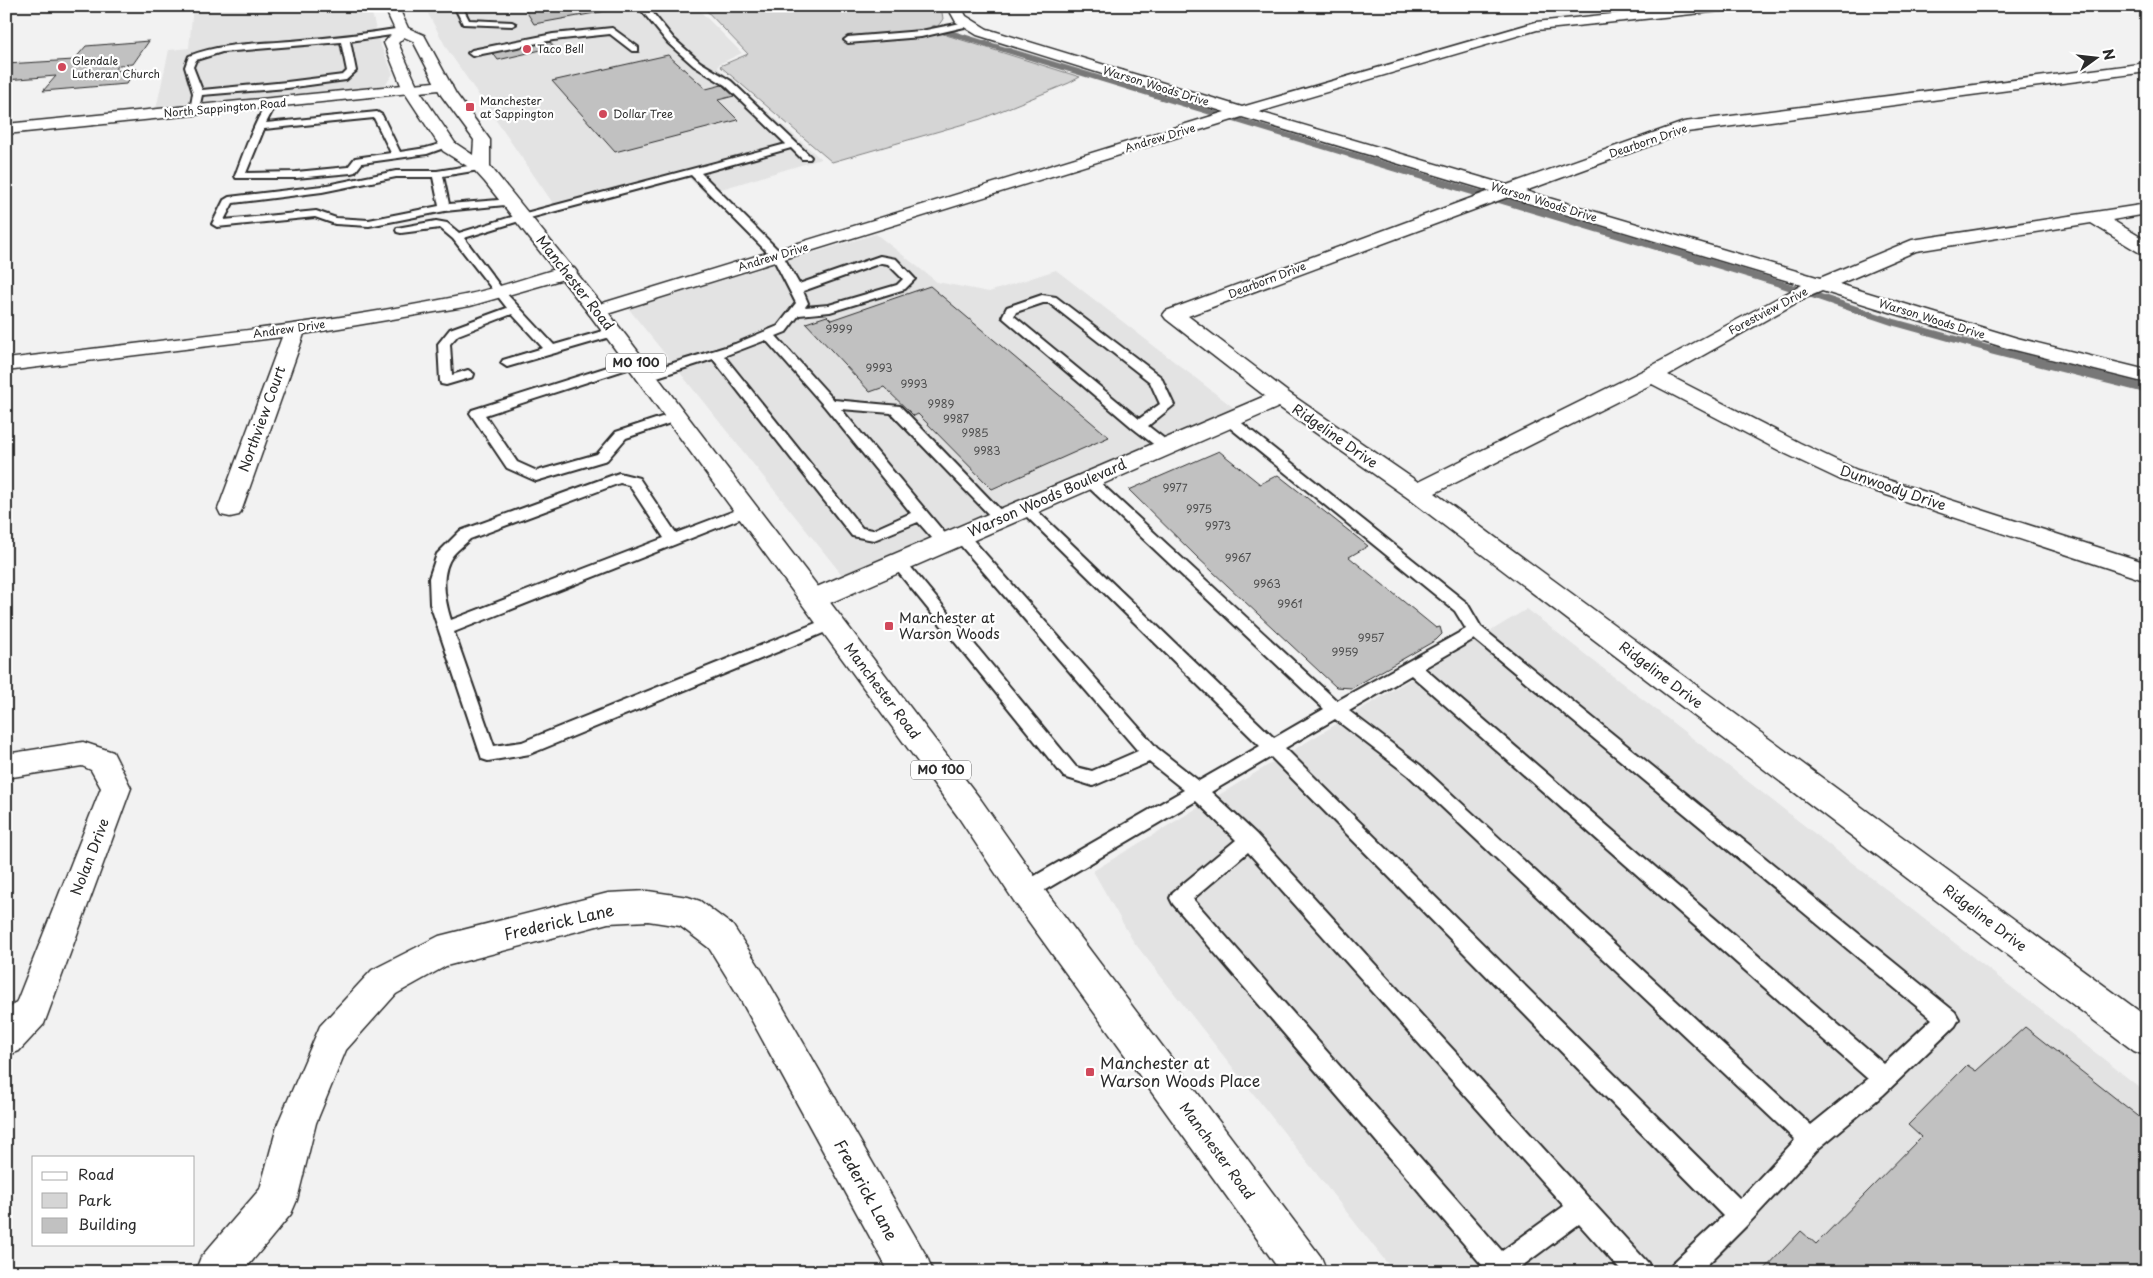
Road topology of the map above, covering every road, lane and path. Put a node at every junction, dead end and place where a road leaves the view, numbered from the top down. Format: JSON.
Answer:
{"nodes":[{"id":1,"x":391,"y":6,"type":"edge"},
{"id":2,"x":458,"y":6,"type":"edge"},
{"id":3,"x":642,"y":6,"type":"edge"},
{"id":4,"x":954,"y":6,"type":"edge"},
{"id":5,"x":1731,"y":6,"type":"edge"},
{"id":6,"x":512,"y":24,"type":"dead end"},
{"id":7,"x":966,"y":24,"type":"junction"},
{"id":8,"x":402,"y":31,"type":"junction"},
{"id":9,"x":345,"y":39,"type":"junction"},
{"id":10,"x":848,"y":40,"type":"dead end"},
{"id":11,"x":635,"y":49,"type":"dead end"},
{"id":12,"x":472,"y":53,"type":"dead end"},
{"id":13,"x":2147,"y":67,"type":"edge"},
{"id":14,"x":444,"y":86,"type":"junction"},
{"id":15,"x":411,"y":90,"type":"junction"},
{"id":16,"x":198,"y":93,"type":"junction"},
{"id":17,"x":271,"y":104,"type":"junction"},
{"id":18,"x":195,"y":111,"type":"junction"},
{"id":19,"x":1232,"y":115,"type":"junction"},
{"id":20,"x":260,"y":126,"type":"junction"},
{"id":21,"x":6,"y":129,"type":"edge"},
{"id":22,"x":447,"y":145,"type":"junction"},
{"id":23,"x":792,"y":145,"type":"junction"},
{"id":24,"x":397,"y":155,"type":"junction"},
{"id":25,"x":806,"y":158,"type":"dead end"},
{"id":26,"x":481,"y":168,"type":"junction"},
{"id":27,"x":694,"y":172,"type":"junction"},
{"id":28,"x":437,"y":174,"type":"junction"},
{"id":29,"x":332,"y":187,"type":"junction"},
{"id":30,"x":1504,"y":193,"type":"junction"},
{"id":31,"x":445,"y":208,"type":"junction"},
{"id":32,"x":325,"y":209,"type":"junction"},
{"id":33,"x":516,"y":209,"type":"junction"},
{"id":34,"x":2147,"y":209,"type":"edge"},
{"id":35,"x":2094,"y":217,"type":"junction"},
{"id":36,"x":401,"y":230,"type":"dead end"},
{"id":37,"x":457,"y":237,"type":"junction"},
{"id":38,"x":2147,"y":249,"type":"edge"},
{"id":39,"x":778,"y":256,"type":"junction"},
{"id":40,"x":567,"y":272,"type":"junction"},
{"id":41,"x":796,"y":289,"type":"junction"},
{"id":42,"x":1809,"y":289,"type":"junction"},
{"id":43,"x":499,"y":292,"type":"junction"},
{"id":44,"x":514,"y":309,"type":"junction"},
{"id":45,"x":598,"y":311,"type":"junction"},
{"id":46,"x":795,"y":312,"type":"junction"},
{"id":47,"x":1173,"y":315,"type":"joint"},
{"id":48,"x":295,"y":329,"type":"junction"},
{"id":49,"x":613,"y":332,"type":"junction"},
{"id":50,"x":768,"y":335,"type":"junction"},
{"id":51,"x":551,"y":350,"type":"junction"},
{"id":52,"x":715,"y":353,"type":"junction"},
{"id":53,"x":507,"y":363,"type":"dead end"},
{"id":54,"x":6,"y":365,"type":"edge"},
{"id":55,"x":641,"y":369,"type":"junction"},
{"id":56,"x":468,"y":374,"type":"dead end"},
{"id":57,"x":1652,"y":375,"type":"junction"},
{"id":58,"x":2147,"y":377,"type":"edge"},
{"id":59,"x":1281,"y":398,"type":"junction"},
{"id":60,"x":830,"y":404,"type":"junction"},
{"id":61,"x":677,"y":416,"type":"junction"},
{"id":62,"x":1228,"y":419,"type":"junction"},
{"id":63,"x":1139,"y":426,"type":"junction"},
{"id":64,"x":1166,"y":446,"type":"junction"},
{"id":65,"x":1088,"y":480,"type":"junction"},
{"id":66,"x":1417,"y":492,"type":"junction"},
{"id":67,"x":1025,"y":507,"type":"junction"},
{"id":68,"x":230,"y":509,"type":"dead end"},
{"id":69,"x":747,"y":511,"type":"junction"},
{"id":70,"x":920,"y":515,"type":"junction"},
{"id":71,"x":1001,"y":519,"type":"junction"},
{"id":72,"x":673,"y":540,"type":"junction"},
{"id":73,"x":953,"y":540,"type":"junction"},
{"id":74,"x":899,"y":564,"type":"junction"},
{"id":75,"x":2147,"y":572,"type":"edge"},
{"id":76,"x":814,"y":599,"type":"junction"},
{"id":77,"x":832,"y":623,"type":"junction"},
{"id":78,"x":445,"y":629,"type":"junction"},
{"id":79,"x":1475,"y":632,"type":"junction"},
{"id":80,"x":1412,"y":667,"type":"junction"},
{"id":81,"x":1336,"y":710,"type":"junction"},
{"id":82,"x":1272,"y":748,"type":"junction"},
{"id":83,"x":1151,"y":752,"type":"junction"},
{"id":84,"x":6,"y":766,"type":"edge"},
{"id":85,"x":1199,"y":792,"type":"junction"},
{"id":86,"x":1249,"y":840,"type":"junction"},
{"id":87,"x":1026,"y":892,"type":"junction"},
{"id":88,"x":6,"y":1039,"type":"edge"},
{"id":89,"x":2147,"y":1039,"type":"edge"},
{"id":90,"x":1884,"y":1079,"type":"junction"},
{"id":91,"x":1810,"y":1140,"type":"junction"},
{"id":92,"x":1581,"y":1208,"type":"junction"},
{"id":93,"x":1740,"y":1216,"type":"junction"},
{"id":94,"x":216,"y":1272,"type":"edge"},
{"id":95,"x":912,"y":1272,"type":"edge"},
{"id":96,"x":1306,"y":1272,"type":"edge"},
{"id":97,"x":1639,"y":1272,"type":"edge"},
{"id":98,"x":1682,"y":1272,"type":"edge"}],
"edges":[{"from":1,"to":8,"type":"street"},
{"from":2,"to":6,"type":"lane"},
{"from":3,"to":23,"type":"lane"},
{"from":4,"to":7,"type":"street"},
{"from":5,"to":19,"type":"street","name":"Andrew Drive"},
{"from":7,"to":10,"type":"lane"},
{"from":7,"to":19,"type":"street","name":"Warson Woods Drive"},
{"from":8,"to":9,"type":"lane"},
{"from":8,"to":14,"type":"street"},
{"from":8,"to":15,"type":"street","name":"Manchester Road","number":"MO 100"},
{"from":9,"to":16,"type":"lane"},
{"from":9,"to":16,"type":"lane"},
{"from":11,"to":12,"type":"lane"},
{"from":13,"to":30,"type":"street","name":"Dearborn Drive"},
{"from":14,"to":15,"type":"street","name":"North Sappington Road"},
{"from":14,"to":26,"type":"street"},
{"from":15,"to":17,"type":"street","name":"North Sappington Road"},
{"from":15,"to":22,"type":"street","name":"Manchester Road","number":"MO 100"},
{"from":16,"to":18,"type":"lane"},
{"from":17,"to":18,"type":"street","name":"North Sappington Road"},
{"from":17,"to":20,"type":"lane"},
{"from":18,"to":21,"type":"street","name":"North Sappington Road"},
{"from":19,"to":30,"type":"street","name":"Warson Woods Drive"},
{"from":19,"to":39,"type":"street","name":"Andrew Drive"},
{"from":20,"to":24,"type":"lane"},
{"from":20,"to":24,"type":"lane"},
{"from":22,"to":24,"type":"lane"},
{"from":22,"to":26,"type":"street","name":"Manchester Road","number":"MO 100"},
{"from":23,"to":25,"type":"lane"},
{"from":23,"to":27,"type":"lane"},
{"from":26,"to":28,"type":"lane"},
{"from":26,"to":33,"type":"street","name":"Manchester Road","number":"MO 100"},
{"from":27,"to":33,"type":"lane"},
{"from":27,"to":39,"type":"lane"},
{"from":28,"to":29,"type":"lane"},
{"from":28,"to":31,"type":"lane"},
{"from":29,"to":32,"type":"lane"},
{"from":29,"to":32,"type":"lane"},
{"from":30,"to":42,"type":"street","name":"Warson Woods Drive"},
{"from":30,"to":47,"type":"street","name":"Dearborn Drive"},
{"from":31,"to":32,"type":"lane"},
{"from":31,"to":33,"type":"lane"},
{"from":33,"to":37,"type":"lane"},
{"from":33,"to":40,"type":"street","name":"Manchester Road","number":"MO 100"},
{"from":34,"to":35,"type":"street","name":"Forestview Drive"},
{"from":35,"to":38,"type":"street"},
{"from":35,"to":42,"type":"street","name":"Forestview Drive"},
{"from":36,"to":37,"type":"lane"},
{"from":37,"to":43,"type":"lane"},
{"from":39,"to":41,"type":"lane"},
{"from":39,"to":45,"type":"street","name":"Andrew Drive"},
{"from":40,"to":43,"type":"street","name":"Andrew Drive"},
{"from":40,"to":45,"type":"street","name":"Manchester Road","number":"MO 100"},
{"from":41,"to":46,"type":"lane"},
{"from":41,"to":46,"type":"lane"},
{"from":42,"to":57,"type":"street","name":"Forestview Drive"},
{"from":42,"to":58,"type":"street","name":"Warson Woods Drive"},
{"from":43,"to":44,"type":"lane"},
{"from":43,"to":48,"type":"street","name":"Andrew Drive"},
{"from":44,"to":51,"type":"lane"},
{"from":44,"to":56,"type":"lane"},
{"from":45,"to":49,"type":"street","name":"Manchester Road","number":"MO 100"},
{"from":46,"to":50,"type":"lane"},
{"from":47,"to":59,"type":"street","name":"Ridgeline Drive"},
{"from":48,"to":54,"type":"street","name":"Andrew Drive"},
{"from":48,"to":68,"type":"street","name":"Northview Court"},
{"from":49,"to":51,"type":"lane"},
{"from":49,"to":55,"type":"street","name":"Manchester Road","number":"MO 100"},
{"from":50,"to":52,"type":"lane"},
{"from":50,"to":60,"type":"lane"},
{"from":51,"to":53,"type":"lane"},
{"from":52,"to":55,"type":"lane"},
{"from":52,"to":70,"type":"lane"},
{"from":55,"to":61,"type":"street","name":"Manchester Road","number":"MO 100"},
{"from":55,"to":61,"type":"lane"},
{"from":57,"to":66,"type":"street","name":"Forestview Drive"},
{"from":57,"to":75,"type":"street","name":"Dunwoody Drive"},
{"from":59,"to":62,"type":"street","name":"Warson Woods Boulevard"},
{"from":59,"to":66,"type":"street","name":"Ridgeline Drive"},
{"from":60,"to":70,"type":"lane"},
{"from":60,"to":71,"type":"lane"},
{"from":61,"to":69,"type":"street","name":"Manchester Road","number":"MO 100"},
{"from":62,"to":64,"type":"street","name":"Warson Woods Boulevard"},
{"from":62,"to":79,"type":"lane"},
{"from":63,"to":63,"type":"lane"},
{"from":63,"to":64,"type":"lane"},
{"from":64,"to":65,"type":"street","name":"Warson Woods Boulevard"},
{"from":65,"to":67,"type":"street","name":"Warson Woods Boulevard"},
{"from":65,"to":81,"type":"lane"},
{"from":66,"to":89,"type":"street","name":"Ridgeline Drive"},
{"from":67,"to":71,"type":"street","name":"Warson Woods Boulevard"},
{"from":67,"to":82,"type":"lane"},
{"from":69,"to":72,"type":"lane"},
{"from":69,"to":76,"type":"street","name":"Manchester Road","number":"MO 100"},
{"from":70,"to":73,"type":"lane"},
{"from":71,"to":73,"type":"street","name":"Warson Woods Boulevard"},
{"from":72,"to":78,"type":"lane"},
{"from":72,"to":78,"type":"lane"},
{"from":73,"to":74,"type":"street","name":"Warson Woods Boulevard"},
{"from":73,"to":83,"type":"lane"},
{"from":74,"to":76,"type":"street","name":"Warson Woods Boulevard"},
{"from":74,"to":83,"type":"lane"},
{"from":76,"to":77,"type":"street","name":"Manchester Road","number":"MO 100"},
{"from":77,"to":78,"type":"lane"},
{"from":77,"to":87,"type":"street","name":"Manchester Road","number":"MO 100"},
{"from":79,"to":80,"type":"lane"},
{"from":79,"to":90,"type":"lane"},
{"from":80,"to":81,"type":"lane"},
{"from":80,"to":90,"type":"lane"},
{"from":81,"to":82,"type":"lane"},
{"from":81,"to":91,"type":"lane"},
{"from":82,"to":85,"type":"lane"},
{"from":82,"to":93,"type":"lane"},
{"from":83,"to":85,"type":"lane"},
{"from":84,"to":88,"type":"street","name":"Nolan Drive"},
{"from":85,"to":86,"type":"lane"},
{"from":85,"to":87,"type":"lane"},
{"from":86,"to":92,"type":"lane"},
{"from":86,"to":92,"type":"lane"},
{"from":87,"to":96,"type":"street","name":"Manchester Road","number":"MO 100"},
{"from":90,"to":91,"type":"lane"},
{"from":91,"to":93,"type":"lane"},
{"from":92,"to":97,"type":"lane"},
{"from":93,"to":98,"type":"lane"},
{"from":94,"to":95,"type":"street","name":"Frederick Lane"}]}
